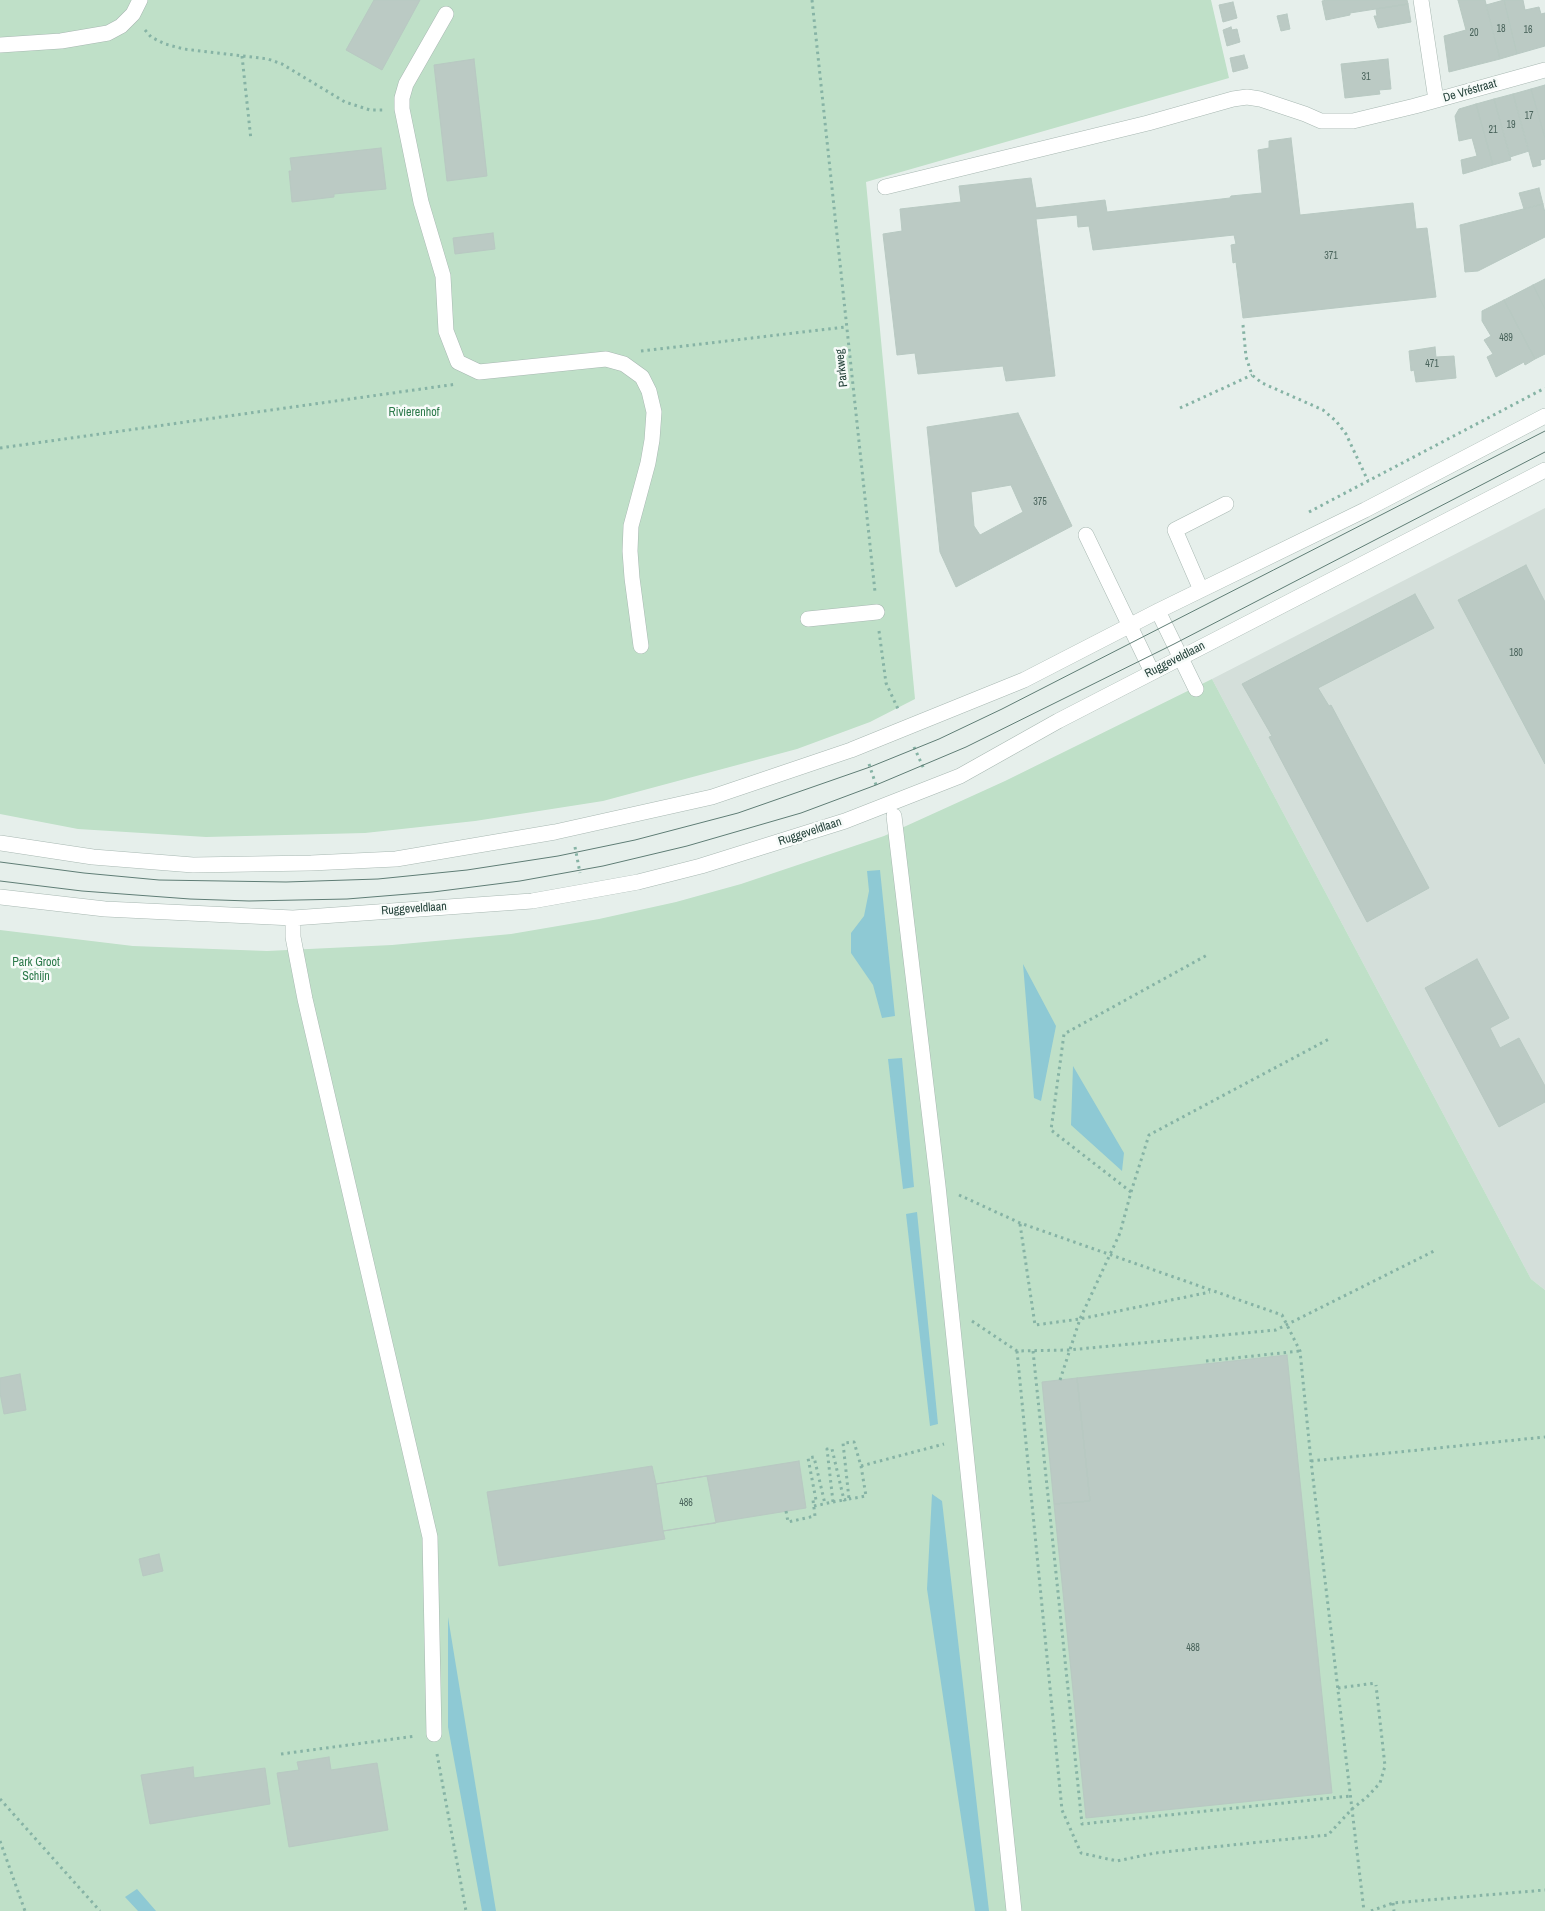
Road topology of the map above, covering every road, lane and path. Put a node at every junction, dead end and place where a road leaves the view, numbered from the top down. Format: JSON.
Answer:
{"nodes":[{"id":1,"x":140,"y":0,"type":"edge"},
{"id":2,"x":812,"y":0,"type":"edge"},
{"id":3,"x":1421,"y":0,"type":"edge"},
{"id":4,"x":133,"y":14,"type":"junction"},
{"id":5,"x":446,"y":14,"type":"dead end"},
{"id":6,"x":0,"y":45,"type":"edge"},
{"id":7,"x":242,"y":56,"type":"junction"},
{"id":8,"x":1545,"y":70,"type":"edge"},
{"id":9,"x":1436,"y":100,"type":"junction"},
{"id":10,"x":402,"y":109,"type":"junction"},
{"id":11,"x":251,"y":140,"type":"dead end"},
{"id":12,"x":885,"y":187,"type":"dead end"},
{"id":13,"x":1243,"y":325,"type":"dead end"},
{"id":14,"x":846,"y":327,"type":"junction"},
{"id":15,"x":624,"y":364,"type":"junction"},
{"id":16,"x":479,"y":372,"type":"junction"},
{"id":17,"x":1252,"y":375,"type":"junction"},
{"id":18,"x":1545,"y":388,"type":"edge"},
{"id":19,"x":1180,"y":408,"type":"dead end"},
{"id":20,"x":1545,"y":416,"type":"edge"},
{"id":21,"x":0,"y":448,"type":"edge"},
{"id":22,"x":1545,"y":470,"type":"edge"},
{"id":23,"x":1368,"y":481,"type":"junction"},
{"id":24,"x":1226,"y":504,"type":"dead end"},
{"id":25,"x":1306,"y":514,"type":"dead end"},
{"id":26,"x":1086,"y":535,"type":"dead end"},
{"id":27,"x":1201,"y":590,"type":"junction"},
{"id":28,"x":1158,"y":610,"type":"junction"},
{"id":29,"x":877,"y":612,"type":"junction"},
{"id":30,"x":808,"y":619,"type":"dead end"},
{"id":31,"x":1130,"y":624,"type":"junction"},
{"id":32,"x":641,"y":646,"type":"dead end"},
{"id":33,"x":1180,"y":657,"type":"junction"},
{"id":34,"x":1152,"y":672,"type":"junction"},
{"id":35,"x":1196,"y":689,"type":"dead end"},
{"id":36,"x":906,"y":729,"type":"junction"},
{"id":37,"x":851,"y":750,"type":"junction"},
{"id":38,"x":932,"y":787,"type":"junction"},
{"id":39,"x":879,"y":795,"type":"dead end"},
{"id":40,"x":894,"y":816,"type":"dead end"},
{"id":41,"x":556,"y":832,"type":"junction"},
{"id":42,"x":0,"y":843,"type":"edge"},
{"id":43,"x":600,"y":890,"type":"junction"},
{"id":44,"x":0,"y":897,"type":"edge"},
{"id":45,"x":293,"y":918,"type":"junction"},
{"id":46,"x":1209,"y":954,"type":"dead end"},
{"id":47,"x":1328,"y":1039,"type":"dead end"},
{"id":48,"x":938,"y":1186,"type":"junction"},
{"id":49,"x":1131,"y":1192,"type":"junction"},
{"id":50,"x":1020,"y":1223,"type":"junction"},
{"id":51,"x":1436,"y":1250,"type":"dead end"},
{"id":52,"x":1110,"y":1256,"type":"junction"},
{"id":53,"x":1211,"y":1292,"type":"junction"},
{"id":54,"x":951,"y":1306,"type":"junction"},
{"id":55,"x":1080,"y":1319,"type":"junction"},
{"id":56,"x":1287,"y":1325,"type":"junction"},
{"id":57,"x":1069,"y":1350,"type":"junction"},
{"id":58,"x":1017,"y":1351,"type":"junction"},
{"id":59,"x":1034,"y":1351,"type":"junction"},
{"id":60,"x":1300,"y":1351,"type":"junction"},
{"id":61,"x":1206,"y":1361,"type":"dead end"},
{"id":62,"x":1060,"y":1380,"type":"dead end"},
{"id":63,"x":1545,"y":1437,"type":"edge"},
{"id":64,"x":964,"y":1439,"type":"junction"},
{"id":65,"x":1311,"y":1461,"type":"junction"},
{"id":66,"x":861,"y":1466,"type":"junction"},
{"id":67,"x":849,"y":1499,"type":"junction"},
{"id":68,"x":844,"y":1500,"type":"junction"},
{"id":69,"x":833,"y":1502,"type":"junction"},
{"id":70,"x":825,"y":1504,"type":"junction"},
{"id":71,"x":814,"y":1506,"type":"junction"},
{"id":72,"x":786,"y":1511,"type":"dead end"},
{"id":73,"x":1338,"y":1688,"type":"junction"},
{"id":74,"x":434,"y":1734,"type":"junction"},
{"id":75,"x":281,"y":1754,"type":"dead end"},
{"id":76,"x":1350,"y":1796,"type":"junction"},
{"id":77,"x":0,"y":1799,"type":"edge"},
{"id":78,"x":1352,"y":1809,"type":"junction"},
{"id":79,"x":0,"y":1841,"type":"edge"},
{"id":80,"x":1545,"y":1890,"type":"edge"},
{"id":81,"x":1393,"y":1903,"type":"junction"},
{"id":82,"x":25,"y":1911,"type":"edge"},
{"id":83,"x":100,"y":1911,"type":"edge"},
{"id":84,"x":466,"y":1911,"type":"edge"},
{"id":85,"x":1014,"y":1911,"type":"edge"},
{"id":86,"x":1364,"y":1911,"type":"edge"},
{"id":87,"x":1371,"y":1911,"type":"edge"},
{"id":88,"x":1394,"y":1911,"type":"edge"}],
"edges":[{"from":1,"to":4,"type":"street"},
{"from":2,"to":14,"type":"path","name":"Parkweg"},
{"from":3,"to":9,"type":"street","name":"De Vréstraat"},
{"from":4,"to":6,"type":"street"},
{"from":4,"to":7,"type":"path"},
{"from":5,"to":10,"type":"street"},
{"from":7,"to":10,"type":"path"},
{"from":7,"to":11,"type":"path"},
{"from":8,"to":9,"type":"street","name":"De Vréstraat"},
{"from":9,"to":12,"type":"street"},
{"from":10,"to":16,"type":"street"},
{"from":13,"to":17,"type":"path"},
{"from":14,"to":15,"type":"path"},
{"from":14,"to":29,"type":"path","name":"Parkweg"},
{"from":15,"to":16,"type":"street"},
{"from":15,"to":32,"type":"street"},
{"from":16,"to":21,"type":"path"},
{"from":17,"to":19,"type":"path"},
{"from":17,"to":23,"type":"path"},
{"from":18,"to":23,"type":"path"},
{"from":20,"to":27,"type":"street"},
{"from":22,"to":33,"type":"street","name":"Ruggeveldlaan"},
{"from":23,"to":25,"type":"path"},
{"from":24,"to":27,"type":"street"},
{"from":26,"to":31,"type":"street"},
{"from":27,"to":28,"type":"street"},
{"from":28,"to":31,"type":"street"},
{"from":28,"to":33,"type":"street"},
{"from":29,"to":30,"type":"street"},
{"from":29,"to":36,"type":"path","name":"Parkweg"},
{"from":31,"to":34,"type":"street"},
{"from":31,"to":36,"type":"street"},
{"from":33,"to":34,"type":"street","name":"Ruggeveldlaan"},
{"from":33,"to":35,"type":"street"},
{"from":34,"to":38,"type":"street","name":"Ruggeveldlaan"},
{"from":36,"to":37,"type":"street"},
{"from":36,"to":38,"type":"path","name":"Parkweg"},
{"from":37,"to":39,"type":"path"},
{"from":37,"to":41,"type":"street"},
{"from":38,"to":43,"type":"street","name":"Ruggeveldlaan"},
{"from":40,"to":48,"type":"street"},
{"from":41,"to":42,"type":"street"},
{"from":41,"to":43,"type":"path"},
{"from":43,"to":45,"type":"street","name":"Ruggeveldlaan"},
{"from":44,"to":45,"type":"street","name":"Ruggeveldlaan"},
{"from":45,"to":74,"type":"street"},
{"from":46,"to":49,"type":"path"},
{"from":47,"to":49,"type":"path"},
{"from":48,"to":50,"type":"path"},
{"from":48,"to":54,"type":"street"},
{"from":49,"to":52,"type":"path"},
{"from":50,"to":52,"type":"path"},
{"from":50,"to":55,"type":"path"},
{"from":51,"to":56,"type":"path"},
{"from":52,"to":53,"type":"path"},
{"from":52,"to":55,"type":"path"},
{"from":53,"to":55,"type":"path"},
{"from":53,"to":56,"type":"path"},
{"from":54,"to":58,"type":"path"},
{"from":54,"to":64,"type":"street"},
{"from":55,"to":57,"type":"path"},
{"from":56,"to":57,"type":"path"},
{"from":56,"to":60,"type":"path"},
{"from":57,"to":59,"type":"path"},
{"from":57,"to":62,"type":"path"},
{"from":58,"to":59,"type":"path"},
{"from":58,"to":78,"type":"path"},
{"from":59,"to":76,"type":"path"},
{"from":60,"to":61,"type":"path"},
{"from":60,"to":65,"type":"path"},
{"from":63,"to":65,"type":"path"},
{"from":64,"to":66,"type":"path"},
{"from":64,"to":85,"type":"street"},
{"from":65,"to":73,"type":"path"},
{"from":66,"to":67,"type":"path"},
{"from":66,"to":67,"type":"path"},
{"from":67,"to":68,"type":"path"},
{"from":68,"to":69,"type":"path"},
{"from":68,"to":69,"type":"path"},
{"from":69,"to":70,"type":"path"},
{"from":70,"to":71,"type":"path"},
{"from":70,"to":71,"type":"path"},
{"from":71,"to":72,"type":"path"},
{"from":73,"to":76,"type":"path"},
{"from":73,"to":78,"type":"path"},
{"from":74,"to":75,"type":"path"},
{"from":74,"to":84,"type":"path"},
{"from":76,"to":78,"type":"path"},
{"from":77,"to":83,"type":"path"},
{"from":78,"to":86,"type":"path"},
{"from":79,"to":82,"type":"path"},
{"from":80,"to":81,"type":"path"},
{"from":81,"to":87,"type":"path"},
{"from":81,"to":88,"type":"path"}]}
